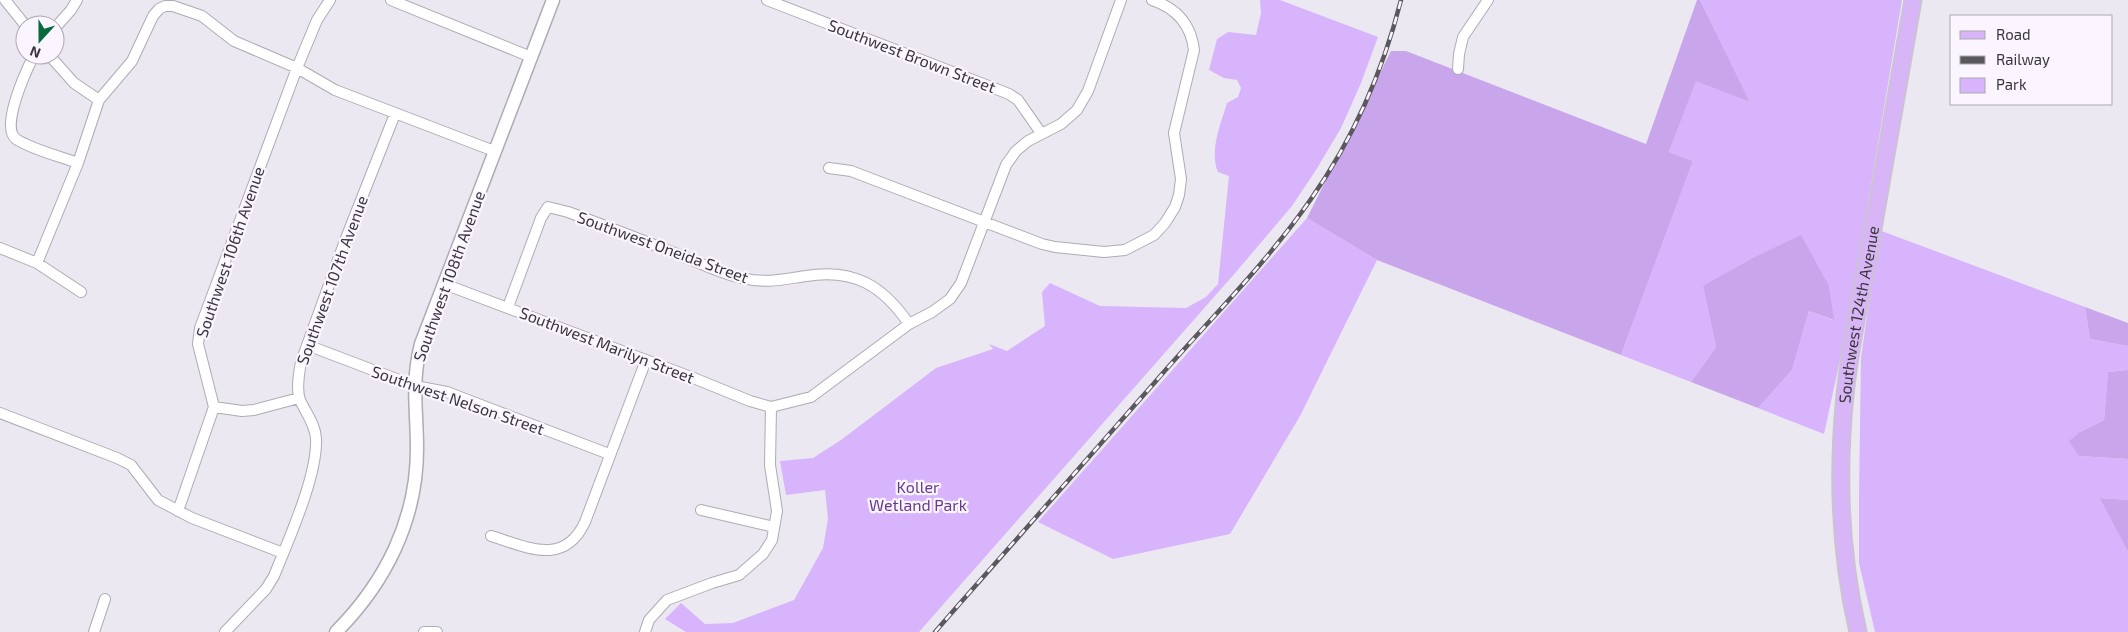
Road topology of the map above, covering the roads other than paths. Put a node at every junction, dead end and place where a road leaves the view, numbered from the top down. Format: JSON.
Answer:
{"nodes":[{"id":1,"x":5,"y":0,"type":"edge"},
{"id":2,"x":77,"y":0,"type":"edge"},
{"id":3,"x":330,"y":0,"type":"edge"},
{"id":4,"x":391,"y":0,"type":"edge"},
{"id":5,"x":553,"y":0,"type":"edge"},
{"id":6,"x":1121,"y":0,"type":"edge"},
{"id":7,"x":1152,"y":0,"type":"edge"},
{"id":8,"x":1488,"y":0,"type":"edge"},
{"id":9,"x":1913,"y":0,"type":"edge"},
{"id":10,"x":772,"y":1,"type":"edge"},
{"id":11,"x":17,"y":15,"type":"edge"},
{"id":12,"x":65,"y":17,"type":"edge"},
{"id":13,"x":531,"y":57,"type":"junction"},
{"id":14,"x":30,"y":65,"type":"edge"},
{"id":15,"x":58,"y":65,"type":"edge"},
{"id":16,"x":296,"y":68,"type":"junction"},
{"id":17,"x":1458,"y":69,"type":"dead end"},
{"id":18,"x":99,"y":100,"type":"junction"},
{"id":19,"x":395,"y":114,"type":"junction"},
{"id":20,"x":1041,"y":133,"type":"junction"},
{"id":21,"x":494,"y":152,"type":"junction"},
{"id":22,"x":78,"y":163,"type":"junction"},
{"id":23,"x":829,"y":168,"type":"dead end"},
{"id":24,"x":983,"y":222,"type":"junction"},
{"id":25,"x":0,"y":248,"type":"edge"},
{"id":26,"x":37,"y":263,"type":"junction"},
{"id":27,"x":444,"y":284,"type":"junction"},
{"id":28,"x":81,"y":292,"type":"dead end"},
{"id":29,"x":508,"y":307,"type":"junction"},
{"id":30,"x":909,"y":324,"type":"junction"},
{"id":31,"x":307,"y":345,"type":"junction"},
{"id":32,"x":646,"y":360,"type":"junction"},
{"id":33,"x":415,"y":386,"type":"junction"},
{"id":34,"x":299,"y":398,"type":"junction"},
{"id":35,"x":214,"y":407,"type":"junction"},
{"id":36,"x":771,"y":407,"type":"junction"},
{"id":37,"x":0,"y":413,"type":"edge"},
{"id":38,"x":608,"y":454,"type":"junction"},
{"id":39,"x":701,"y":510,"type":"dead end"},
{"id":40,"x":178,"y":511,"type":"junction"},
{"id":41,"x":774,"y":528,"type":"junction"},
{"id":42,"x":490,"y":536,"type":"dead end"},
{"id":43,"x":283,"y":553,"type":"junction"},
{"id":44,"x":105,"y":598,"type":"dead end"},
{"id":45,"x":94,"y":632,"type":"edge"},
{"id":46,"x":225,"y":632,"type":"edge"},
{"id":47,"x":336,"y":632,"type":"edge"},
{"id":48,"x":424,"y":632,"type":"edge"},
{"id":49,"x":437,"y":632,"type":"edge"},
{"id":50,"x":645,"y":632,"type":"edge"},
{"id":51,"x":1858,"y":632,"type":"edge"}],
"edges":[{"from":1,"to":11,"type":"street"},
{"from":2,"to":12,"type":"street"},
{"from":3,"to":16,"type":"street","name":"Southwest 106th Avenue"},
{"from":4,"to":13,"type":"street"},
{"from":5,"to":13,"type":"street","name":"Southwest 108th Avenue"},
{"from":6,"to":20,"type":"street"},
{"from":7,"to":24,"type":"street"},
{"from":8,"to":17,"type":"street"},
{"from":9,"to":51,"type":"main road","name":"Southwest 124th Avenue"},
{"from":10,"to":20,"type":"street","name":"Southwest Brown Street"},
{"from":13,"to":21,"type":"street","name":"Southwest 108th Avenue"},
{"from":14,"to":22,"type":"street"},
{"from":15,"to":18,"type":"street"},
{"from":16,"to":18,"type":"street"},
{"from":16,"to":19,"type":"street"},
{"from":16,"to":35,"type":"street","name":"Southwest 106th Avenue"},
{"from":18,"to":22,"type":"street"},
{"from":19,"to":21,"type":"street"},
{"from":19,"to":31,"type":"street","name":"Southwest 107th Avenue"},
{"from":20,"to":24,"type":"street"},
{"from":21,"to":27,"type":"street","name":"Southwest 108th Avenue"},
{"from":22,"to":26,"type":"street"},
{"from":23,"to":24,"type":"street"},
{"from":24,"to":30,"type":"street"},
{"from":25,"to":26,"type":"street"},
{"from":26,"to":28,"type":"street"},
{"from":27,"to":29,"type":"street","name":"Southwest Marilyn Street"},
{"from":27,"to":33,"type":"street","name":"Southwest 108th Avenue"},
{"from":29,"to":30,"type":"street","name":"Southwest Oneida Street"},
{"from":29,"to":32,"type":"street","name":"Southwest Marilyn Street"},
{"from":30,"to":36,"type":"street"},
{"from":31,"to":33,"type":"street","name":"Southwest Nelson Street"},
{"from":31,"to":34,"type":"street","name":"Southwest 107th Avenue"},
{"from":32,"to":36,"type":"street","name":"Southwest Marilyn Street"},
{"from":32,"to":38,"type":"street"},
{"from":33,"to":38,"type":"street","name":"Southwest Nelson Street"},
{"from":33,"to":47,"type":"street","name":"Southwest 108th Avenue"},
{"from":34,"to":35,"type":"street"},
{"from":34,"to":43,"type":"street","name":"Southwest 107th Avenue"},
{"from":35,"to":40,"type":"street"},
{"from":36,"to":41,"type":"street"},
{"from":37,"to":40,"type":"street"},
{"from":38,"to":42,"type":"street"},
{"from":39,"to":41,"type":"street"},
{"from":40,"to":43,"type":"street"},
{"from":41,"to":50,"type":"street"},
{"from":43,"to":46,"type":"street","name":"Southwest 107th Avenue"},
{"from":44,"to":45,"type":"street"},
{"from":48,"to":49,"type":"street"}]}
